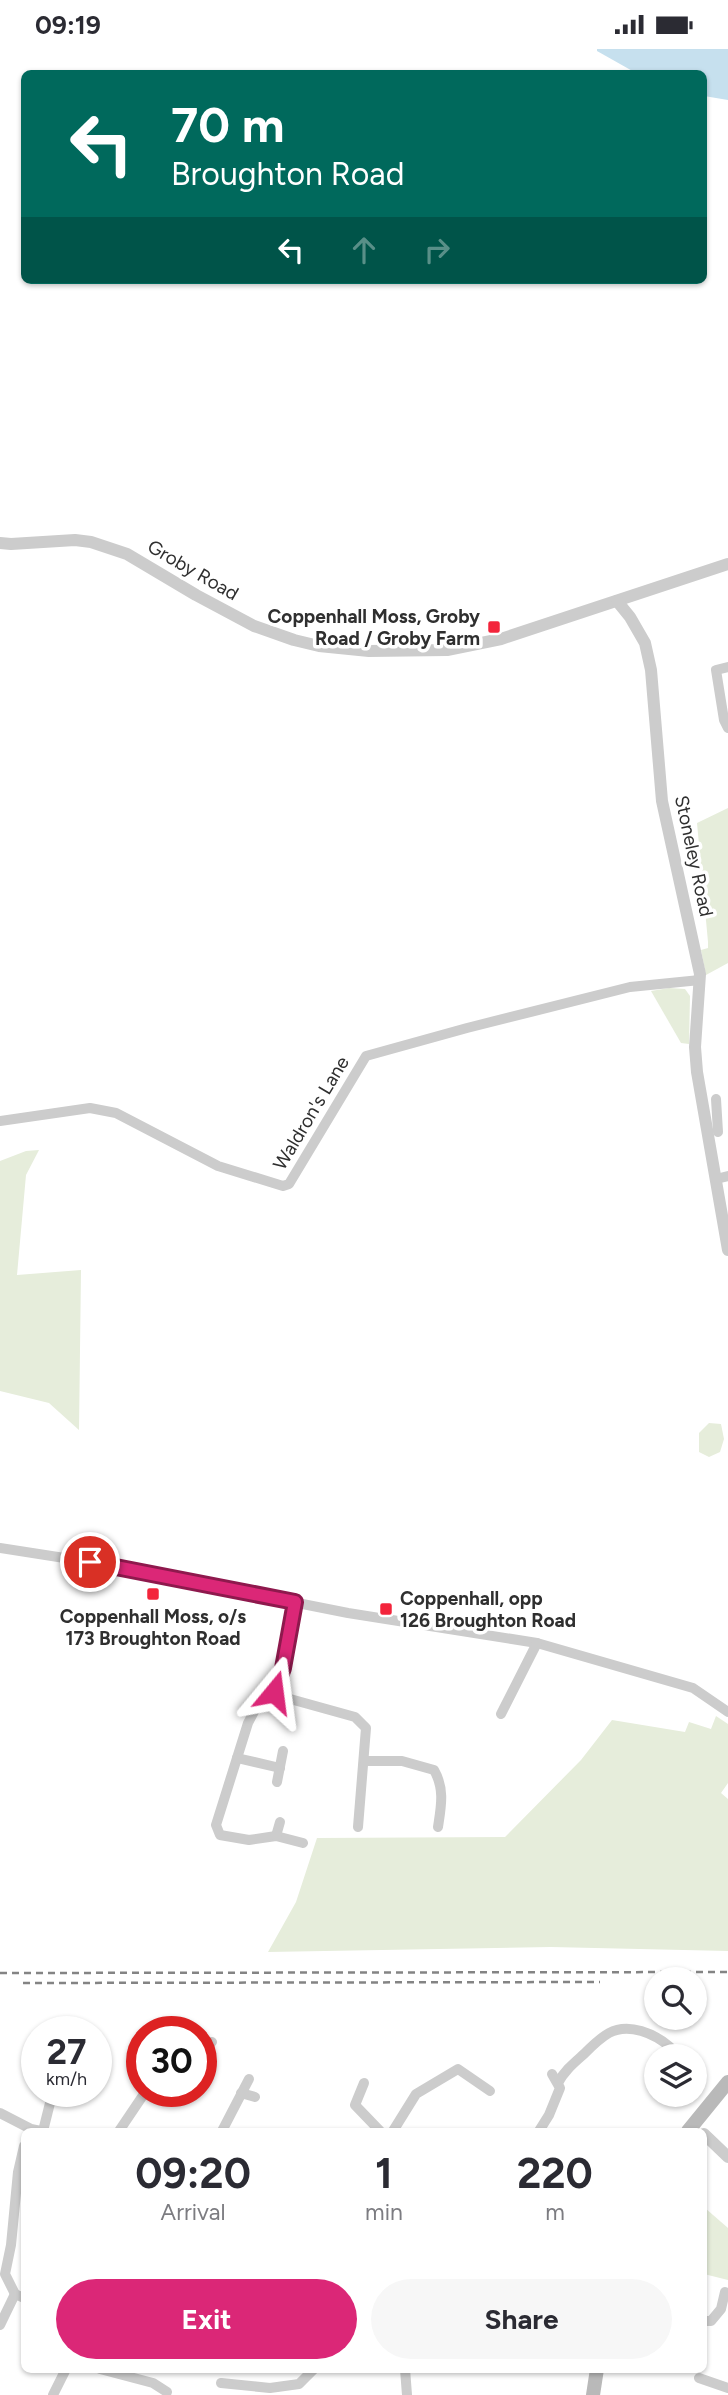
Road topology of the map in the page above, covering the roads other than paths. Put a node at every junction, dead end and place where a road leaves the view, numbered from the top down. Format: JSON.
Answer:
{"nodes":[{"id":1,"x":0,"y":543,"type":"edge"},
{"id":2,"x":728,"y":564,"type":"edge"},
{"id":3,"x":617,"y":601,"type":"junction"},
{"id":4,"x":728,"y":667,"type":"edge"},
{"id":5,"x":728,"y":728,"type":"edge"},
{"id":6,"x":700,"y":980,"type":"junction"},
{"id":7,"x":716,"y":1098,"type":"dead end"},
{"id":8,"x":0,"y":1121,"type":"edge"},
{"id":9,"x":718,"y":1132,"type":"edge"},
{"id":10,"x":722,"y":1177,"type":"edge"},
{"id":11,"x":728,"y":1250,"type":"edge"},
{"id":12,"x":0,"y":1548,"type":"edge"},
{"id":13,"x":295,"y":1602,"type":"junction"},
{"id":14,"x":537,"y":1643,"type":"junction"},
{"id":15,"x":274,"y":1692,"type":"junction"},
{"id":16,"x":728,"y":1712,"type":"edge"},
{"id":17,"x":501,"y":1714,"type":"dead end"},
{"id":18,"x":283,"y":1751,"type":"dead end"},
{"id":19,"x":237,"y":1758,"type":"junction"},
{"id":20,"x":365,"y":1761,"type":"junction"},
{"id":21,"x":280,"y":1768,"type":"junction"},
{"id":22,"x":278,"y":1782,"type":"dead end"},
{"id":23,"x":280,"y":1822,"type":"dead end"},
{"id":24,"x":358,"y":1827,"type":"dead end"},
{"id":25,"x":438,"y":1827,"type":"dead end"},
{"id":26,"x":276,"y":1836,"type":"junction"},
{"id":27,"x":303,"y":1843,"type":"dead end"},
{"id":28,"x":666,"y":2044,"type":"edge"},
{"id":29,"x":248,"y":2079,"type":"dead end"},
{"id":30,"x":364,"y":2083,"type":"dead end"},
{"id":31,"x":728,"y":2083,"type":"edge"},
{"id":32,"x":490,"y":2091,"type":"dead end"},
{"id":33,"x":240,"y":2093,"type":"junction"},
{"id":34,"x":255,"y":2097,"type":"dead end"},
{"id":35,"x":46,"y":2107,"type":"edge"},
{"id":36,"x":135,"y":2107,"type":"edge"},
{"id":37,"x":0,"y":2113,"type":"edge"},
{"id":38,"x":30,"y":2128,"type":"edge"},
{"id":39,"x":37,"y":2128,"type":"edge"},
{"id":40,"x":121,"y":2128,"type":"edge"},
{"id":41,"x":223,"y":2128,"type":"edge"},
{"id":42,"x":377,"y":2128,"type":"edge"},
{"id":43,"x":395,"y":2128,"type":"edge"},
{"id":44,"x":541,"y":2128,"type":"edge"},
{"id":45,"x":697,"y":2128,"type":"edge"},
{"id":46,"x":707,"y":2139,"type":"edge"},
{"id":47,"x":728,"y":2157,"type":"edge"},
{"id":48,"x":21,"y":2161,"type":"edge"},
{"id":49,"x":20,"y":2215,"type":"edge"},
{"id":50,"x":6,"y":2245,"type":"edge"},
{"id":51,"x":20,"y":2296,"type":"edge"},
{"id":52,"x":725,"y":2298,"type":"edge"},
{"id":53,"x":707,"y":2321,"type":"edge"},
{"id":54,"x":0,"y":2325,"type":"edge"},
{"id":55,"x":64,"y":2373,"type":"edge"},
{"id":56,"x":122,"y":2373,"type":"edge"},
{"id":57,"x":309,"y":2373,"type":"edge"},
{"id":58,"x":405,"y":2373,"type":"edge"},
{"id":59,"x":596,"y":2373,"type":"edge"},
{"id":60,"x":699,"y":2378,"type":"dead end"},
{"id":61,"x":221,"y":2383,"type":"dead end"},
{"id":62,"x":728,"y":2388,"type":"edge"},
{"id":63,"x":167,"y":2392,"type":"dead end"},
{"id":64,"x":53,"y":2395,"type":"edge"},
{"id":65,"x":407,"y":2395,"type":"edge"},
{"id":66,"x":593,"y":2395,"type":"edge"}],
"edges":[{"from":1,"to":3,"type":"street","name":"Groby Road"},
{"from":2,"to":3,"type":"street","name":"Groby Road"},
{"from":3,"to":6,"type":"street","name":"Stoneley Road"},
{"from":4,"to":5,"type":"street"},
{"from":6,"to":8,"type":"street","name":"Waldron's Lane"},
{"from":6,"to":9,"type":"street","name":"Stoneley Road"},
{"from":7,"to":9,"type":"street"},
{"from":9,"to":10,"type":"street","name":"Stoneley Road"},
{"from":10,"to":11,"type":"street","name":"Stoneley Road"},
{"from":12,"to":13,"type":"street"},
{"from":13,"to":14,"type":"street"},
{"from":13,"to":15,"type":"street"},
{"from":14,"to":16,"type":"street"},
{"from":14,"to":17,"type":"street"},
{"from":15,"to":19,"type":"street"},
{"from":15,"to":20,"type":"street"},
{"from":18,"to":21,"type":"street"},
{"from":19,"to":21,"type":"street"},
{"from":19,"to":26,"type":"street"},
{"from":20,"to":24,"type":"street"},
{"from":20,"to":25,"type":"street"},
{"from":21,"to":22,"type":"street"},
{"from":23,"to":26,"type":"street"},
{"from":26,"to":27,"type":"street"},
{"from":28,"to":44,"type":"street"},
{"from":29,"to":33,"type":"street"},
{"from":30,"to":42,"type":"street"},
{"from":31,"to":45,"type":"main road"},
{"from":32,"to":43,"type":"street"},
{"from":33,"to":34,"type":"street"},
{"from":33,"to":41,"type":"street"},
{"from":35,"to":39,"type":"street"},
{"from":36,"to":40,"type":"street"},
{"from":37,"to":38,"type":"street"},
{"from":46,"to":47,"type":"street"},
{"from":48,"to":49,"type":"street"},
{"from":49,"to":50,"type":"street"},
{"from":50,"to":51,"type":"street"},
{"from":51,"to":54,"type":"street"},
{"from":52,"to":53,"type":"street"},
{"from":55,"to":64,"type":"street"},
{"from":56,"to":63,"type":"street"},
{"from":57,"to":61,"type":"street"},
{"from":58,"to":65,"type":"street"},
{"from":59,"to":66,"type":"main road"},
{"from":60,"to":62,"type":"street"}]}
